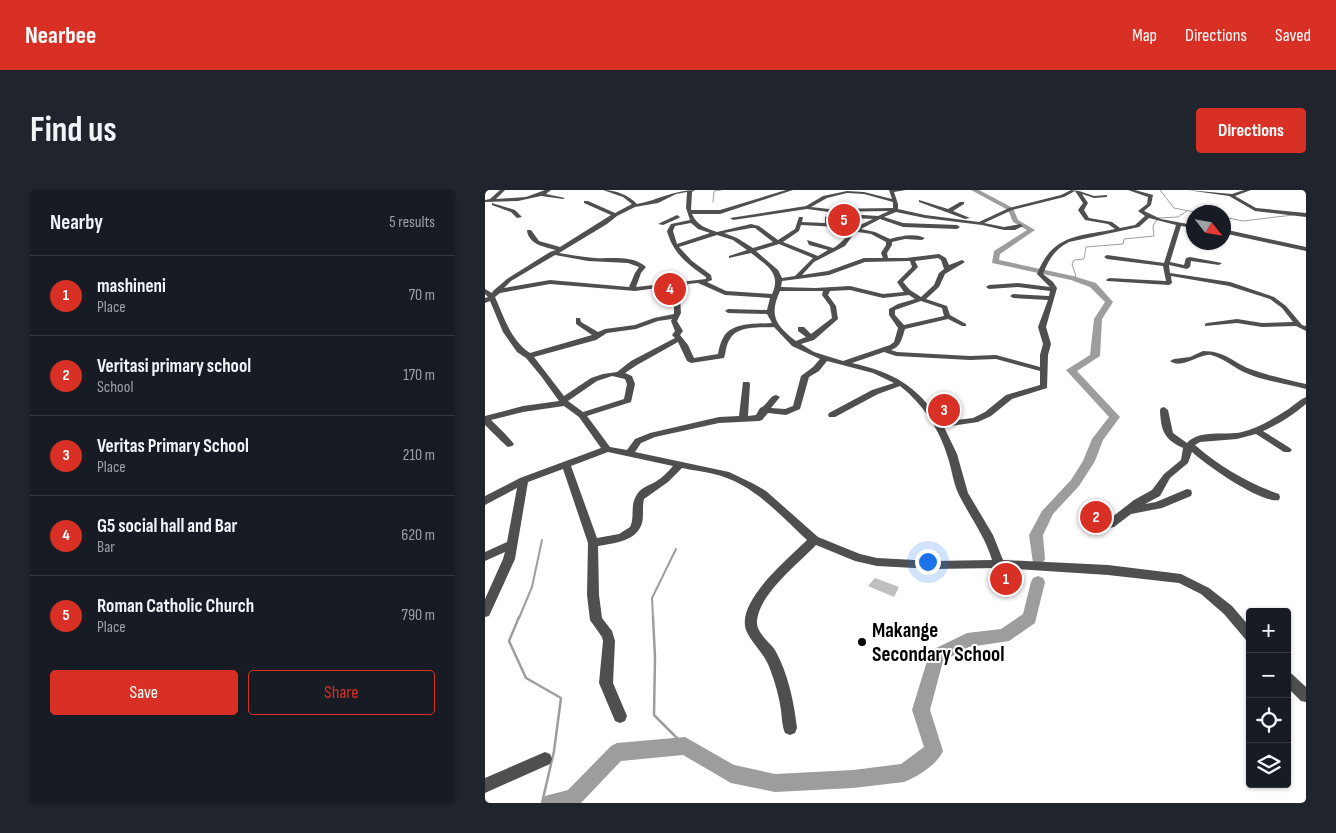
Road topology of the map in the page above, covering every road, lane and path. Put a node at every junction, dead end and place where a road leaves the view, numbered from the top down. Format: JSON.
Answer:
{"nodes":[{"id":1,"x":503,"y":190,"type":"edge"},
{"id":2,"x":549,"y":190,"type":"edge"},
{"id":3,"x":582,"y":190,"type":"edge"},
{"id":4,"x":589,"y":190,"type":"edge"},
{"id":5,"x":605,"y":190,"type":"edge"},
{"id":6,"x":691,"y":190,"type":"edge"},
{"id":7,"x":788,"y":190,"type":"edge"},
{"id":8,"x":904,"y":190,"type":"edge"},
{"id":9,"x":1130,"y":190,"type":"edge"},
{"id":10,"x":1189,"y":190,"type":"edge"},
{"id":11,"x":1227,"y":190,"type":"edge"},
{"id":12,"x":1249,"y":190,"type":"edge"},
{"id":13,"x":889,"y":191,"type":"edge"},
{"id":14,"x":1075,"y":191,"type":"edge"},
{"id":15,"x":658,"y":192,"type":"dead end"},
{"id":16,"x":1237,"y":193,"type":"junction"},
{"id":17,"x":540,"y":194,"type":"junction"},
{"id":18,"x":672,"y":195,"type":"junction"},
{"id":19,"x":1231,"y":195,"type":"junction"},
{"id":20,"x":751,"y":196,"type":"dead end"},
{"id":21,"x":1105,"y":196,"type":"dead end"},
{"id":22,"x":876,"y":197,"type":"junction"},
{"id":23,"x":563,"y":198,"type":"dead end"},
{"id":24,"x":761,"y":199,"type":"junction"},
{"id":25,"x":921,"y":200,"type":"dead end"},
{"id":26,"x":487,"y":201,"type":"edge"},
{"id":27,"x":894,"y":201,"type":"junction"},
{"id":28,"x":586,"y":202,"type":"dead end"},
{"id":29,"x":962,"y":203,"type":"dead end"},
{"id":30,"x":635,"y":205,"type":"junction"},
{"id":31,"x":805,"y":209,"type":"junction"},
{"id":32,"x":847,"y":210,"type":"junction"},
{"id":33,"x":895,"y":210,"type":"junction"},
{"id":34,"x":949,"y":211,"type":"junction"},
{"id":35,"x":720,"y":212,"type":"junction"},
{"id":36,"x":615,"y":215,"type":"junction"},
{"id":37,"x":1148,"y":215,"type":"junction"},
{"id":38,"x":1306,"y":215,"type":"edge"},
{"id":39,"x":691,"y":216,"type":"junction"},
{"id":40,"x":519,"y":217,"type":"dead end"},
{"id":41,"x":881,"y":218,"type":"junction"},
{"id":42,"x":922,"y":218,"type":"junction"},
{"id":43,"x":889,"y":220,"type":"junction"},
{"id":44,"x":728,"y":221,"type":"junction"},
{"id":45,"x":828,"y":221,"type":"junction"},
{"id":46,"x":970,"y":222,"type":"junction"},
{"id":47,"x":800,"y":223,"type":"junction"},
{"id":48,"x":980,"y":223,"type":"junction"},
{"id":49,"x":1179,"y":223,"type":"junction"},
{"id":50,"x":661,"y":224,"type":"dead end"},
{"id":51,"x":1186,"y":224,"type":"edge"},
{"id":52,"x":1020,"y":226,"type":"dead end"},
{"id":53,"x":859,"y":228,"type":"junction"},
{"id":54,"x":1118,"y":229,"type":"junction"},
{"id":55,"x":529,"y":232,"type":"dead end"},
{"id":56,"x":720,"y":233,"type":"junction"},
{"id":57,"x":1231,"y":233,"type":"edge"},
{"id":58,"x":1005,"y":234,"type":"dead end"},
{"id":59,"x":922,"y":238,"type":"dead end"},
{"id":60,"x":809,"y":241,"type":"dead end"},
{"id":61,"x":889,"y":241,"type":"junction"},
{"id":62,"x":777,"y":242,"type":"junction"},
{"id":63,"x":676,"y":246,"type":"junction"},
{"id":64,"x":560,"y":249,"type":"junction"},
{"id":65,"x":1306,"y":249,"type":"edge"},
{"id":66,"x":834,"y":250,"type":"junction"},
{"id":67,"x":752,"y":251,"type":"junction"},
{"id":68,"x":552,"y":253,"type":"junction"},
{"id":69,"x":731,"y":257,"type":"dead end"},
{"id":70,"x":1107,"y":257,"type":"dead end"},
{"id":71,"x":818,"y":258,"type":"junction"},
{"id":72,"x":886,"y":260,"type":"junction"},
{"id":73,"x":912,"y":260,"type":"junction"},
{"id":74,"x":962,"y":262,"type":"dead end"},
{"id":75,"x":1219,"y":263,"type":"dead end"},
{"id":76,"x":1167,"y":264,"type":"junction"},
{"id":77,"x":948,"y":270,"type":"junction"},
{"id":78,"x":1168,"y":274,"type":"junction"},
{"id":79,"x":823,"y":275,"type":"junction"},
{"id":80,"x":797,"y":277,"type":"junction"},
{"id":81,"x":779,"y":280,"type":"junction"},
{"id":82,"x":1109,"y":280,"type":"dead end"},
{"id":83,"x":703,"y":282,"type":"junction"},
{"id":84,"x":685,"y":284,"type":"junction"},
{"id":85,"x":989,"y":287,"type":"dead end"},
{"id":86,"x":632,"y":288,"type":"junction"},
{"id":87,"x":825,"y":290,"type":"junction"},
{"id":88,"x":776,"y":292,"type":"junction"},
{"id":89,"x":909,"y":293,"type":"junction"},
{"id":90,"x":1053,"y":294,"type":"junction"},
{"id":91,"x":489,"y":295,"type":"edge"},
{"id":92,"x":1013,"y":296,"type":"dead end"},
{"id":93,"x":921,"y":299,"type":"junction"},
{"id":94,"x":728,"y":311,"type":"dead end"},
{"id":95,"x":770,"y":312,"type":"junction"},
{"id":96,"x":677,"y":316,"type":"junction"},
{"id":97,"x":948,"y":317,"type":"junction"},
{"id":98,"x":578,"y":319,"type":"dead end"},
{"id":99,"x":1298,"y":324,"type":"junction"},
{"id":100,"x":777,"y":325,"type":"junction"},
{"id":101,"x":965,"y":325,"type":"dead end"},
{"id":102,"x":1207,"y":325,"type":"dead end"},
{"id":103,"x":902,"y":328,"type":"junction"},
{"id":104,"x":801,"y":329,"type":"dead end"},
{"id":105,"x":1306,"y":329,"type":"edge"},
{"id":106,"x":597,"y":335,"type":"junction"},
{"id":107,"x":811,"y":338,"type":"junction"},
{"id":108,"x":679,"y":339,"type":"junction"},
{"id":109,"x":795,"y":344,"type":"junction"},
{"id":110,"x":887,"y":350,"type":"junction"},
{"id":111,"x":529,"y":356,"type":"junction"},
{"id":112,"x":825,"y":358,"type":"junction"},
{"id":113,"x":1174,"y":361,"type":"dead end"},
{"id":114,"x":843,"y":363,"type":"junction"},
{"id":115,"x":1044,"y":370,"type":"junction"},
{"id":116,"x":619,"y":374,"type":"junction"},
{"id":117,"x":901,"y":383,"type":"junction"},
{"id":118,"x":746,"y":384,"type":"dead end"},
{"id":119,"x":1306,"y":387,"type":"edge"},
{"id":120,"x":776,"y":397,"type":"dead end"},
{"id":121,"x":1306,"y":400,"type":"edge"},
{"id":122,"x":564,"y":402,"type":"junction"},
{"id":123,"x":763,"y":410,"type":"junction"},
{"id":124,"x":1164,"y":410,"type":"dead end"},
{"id":125,"x":582,"y":415,"type":"junction"},
{"id":126,"x":832,"y":415,"type":"dead end"},
{"id":127,"x":485,"y":419,"type":"edge"},
{"id":128,"x":743,"y":419,"type":"junction"},
{"id":129,"x":937,"y":424,"type":"junction"},
{"id":130,"x":1256,"y":430,"type":"junction"},
{"id":131,"x":509,"y":444,"type":"dead end"},
{"id":132,"x":1188,"y":446,"type":"junction"},
{"id":133,"x":607,"y":449,"type":"junction"},
{"id":134,"x":1287,"y":450,"type":"dead end"},
{"id":135,"x":629,"y":454,"type":"junction"},
{"id":136,"x":566,"y":464,"type":"junction"},
{"id":137,"x":679,"y":465,"type":"junction"},
{"id":138,"x":523,"y":480,"type":"junction"},
{"id":139,"x":1187,"y":493,"type":"dead end"},
{"id":140,"x":1275,"y":497,"type":"dead end"},
{"id":141,"x":485,"y":501,"type":"edge"},
{"id":142,"x":1129,"y":510,"type":"junction"},
{"id":143,"x":1096,"y":527,"type":"dead end"},
{"id":144,"x":814,"y":540,"type":"junction"},
{"id":145,"x":593,"y":543,"type":"junction"},
{"id":146,"x":506,"y":546,"type":"dead end"},
{"id":147,"x":485,"y":556,"type":"edge"},
{"id":148,"x":999,"y":564,"type":"junction"},
{"id":149,"x":490,"y":591,"type":"edge"},
{"id":150,"x":485,"y":612,"type":"edge"},
{"id":151,"x":1246,"y":631,"type":"edge"},
{"id":152,"x":1291,"y":682,"type":"edge"},
{"id":153,"x":1306,"y":696,"type":"edge"},
{"id":154,"x":620,"y":716,"type":"dead end"},
{"id":155,"x":790,"y":728,"type":"dead end"},
{"id":156,"x":545,"y":759,"type":"dead end"},
{"id":157,"x":485,"y":786,"type":"edge"}],
"edges":[{"from":1,"to":26,"type":"street"},
{"from":2,"to":17,"type":"street"},
{"from":3,"to":4,"type":"street"},
{"from":5,"to":30,"type":"street"},
{"from":6,"to":18,"type":"street"},
{"from":6,"to":39,"type":"street"},
{"from":7,"to":24,"type":"street"},
{"from":8,"to":13,"type":"street"},
{"from":9,"to":37,"type":"street"},
{"from":10,"to":19,"type":"street"},
{"from":11,"to":16,"type":"street"},
{"from":12,"to":16,"type":"street"},
{"from":13,"to":27,"type":"street"},
{"from":14,"to":21,"type":"street"},
{"from":14,"to":48,"type":"street"},
{"from":14,"to":54,"type":"street"},
{"from":15,"to":18,"type":"street"},
{"from":16,"to":19,"type":"street"},
{"from":17,"to":23,"type":"street"},
{"from":17,"to":26,"type":"street"},
{"from":18,"to":30,"type":"street"},
{"from":19,"to":38,"type":"street"},
{"from":20,"to":24,"type":"street"},
{"from":22,"to":27,"type":"street"},
{"from":22,"to":31,"type":"street"},
{"from":22,"to":32,"type":"street"},
{"from":24,"to":35,"type":"street"},
{"from":25,"to":34,"type":"street"},
{"from":26,"to":40,"type":"street"},
{"from":27,"to":33,"type":"street"},
{"from":28,"to":36,"type":"street"},
{"from":29,"to":34,"type":"street"},
{"from":30,"to":36,"type":"street"},
{"from":31,"to":32,"type":"street"},
{"from":31,"to":44,"type":"street"},
{"from":31,"to":45,"type":"street"},
{"from":31,"to":47,"type":"street"},
{"from":32,"to":33,"type":"street"},
{"from":33,"to":41,"type":"street"},
{"from":33,"to":42,"type":"street"},
{"from":34,"to":46,"type":"street"},
{"from":35,"to":39,"type":"street"},
{"from":35,"to":44,"type":"street"},
{"from":36,"to":64,"type":"street"},
{"from":37,"to":49,"type":"street"},
{"from":37,"to":54,"type":"street"},
{"from":39,"to":50,"type":"street"},
{"from":39,"to":56,"type":"street"},
{"from":39,"to":63,"type":"street"},
{"from":41,"to":43,"type":"street"},
{"from":41,"to":45,"type":"street"},
{"from":41,"to":53,"type":"street"},
{"from":42,"to":43,"type":"street"},
{"from":42,"to":46,"type":"street"},
{"from":43,"to":58,"type":"street"},
{"from":44,"to":56,"type":"street"},
{"from":45,"to":47,"type":"street"},
{"from":45,"to":53,"type":"street"},
{"from":46,"to":48,"type":"street"},
{"from":47,"to":62,"type":"street"},
{"from":48,"to":52,"type":"street"},
{"from":49,"to":51,"type":"street"},
{"from":49,"to":76,"type":"street"},
{"from":53,"to":61,"type":"street"},
{"from":53,"to":66,"type":"street"},
{"from":54,"to":90,"type":"street"},
{"from":55,"to":64,"type":"street"},
{"from":56,"to":62,"type":"street"},
{"from":56,"to":63,"type":"street"},
{"from":56,"to":67,"type":"street"},
{"from":57,"to":65,"type":"street"},
{"from":59,"to":61,"type":"street"},
{"from":60,"to":66,"type":"street"},
{"from":61,"to":72,"type":"street"},
{"from":62,"to":67,"type":"street"},
{"from":62,"to":71,"type":"street"},
{"from":63,"to":83,"type":"street"},
{"from":64,"to":68,"type":"street"},
{"from":66,"to":71,"type":"street"},
{"from":67,"to":69,"type":"street"},
{"from":67,"to":81,"type":"street"},
{"from":68,"to":86,"type":"street"},
{"from":68,"to":91,"type":"street"},
{"from":70,"to":76,"type":"street"},
{"from":71,"to":80,"type":"street"},
{"from":72,"to":73,"type":"street"},
{"from":72,"to":79,"type":"street"},
{"from":73,"to":77,"type":"street"},
{"from":73,"to":89,"type":"street"},
{"from":74,"to":77,"type":"street"},
{"from":75,"to":76,"type":"street"},
{"from":76,"to":78,"type":"street"},
{"from":77,"to":93,"type":"street"},
{"from":78,"to":82,"type":"street"},
{"from":78,"to":99,"type":"street"},
{"from":79,"to":80,"type":"street"},
{"from":79,"to":87,"type":"street"},
{"from":80,"to":81,"type":"street"},
{"from":81,"to":88,"type":"street"},
{"from":83,"to":84,"type":"street"},
{"from":83,"to":88,"type":"street"},
{"from":84,"to":86,"type":"street"},
{"from":84,"to":96,"type":"street"},
{"from":85,"to":90,"type":"street"},
{"from":86,"to":91,"type":"street"},
{"from":87,"to":88,"type":"street"},
{"from":87,"to":89,"type":"street"},
{"from":87,"to":107,"type":"street"},
{"from":88,"to":95,"type":"street"},
{"from":89,"to":93,"type":"street"},
{"from":90,"to":92,"type":"street"},
{"from":90,"to":115,"type":"street"},
{"from":91,"to":111,"type":"street"},
{"from":93,"to":97,"type":"street"},
{"from":93,"to":103,"type":"street"},
{"from":94,"to":95,"type":"street"},
{"from":95,"to":100,"type":"street"},
{"from":96,"to":106,"type":"street"},
{"from":96,"to":108,"type":"street"},
{"from":97,"to":101,"type":"street"},
{"from":97,"to":103,"type":"street"},
{"from":98,"to":106,"type":"street"},
{"from":99,"to":102,"type":"street"},
{"from":99,"to":105,"type":"street"},
{"from":100,"to":108,"type":"street"},
{"from":100,"to":109,"type":"street"},
{"from":103,"to":110,"type":"street"},
{"from":104,"to":107,"type":"street"},
{"from":106,"to":111,"type":"street"},
{"from":107,"to":109,"type":"street"},
{"from":108,"to":116,"type":"street"},
{"from":109,"to":112,"type":"street"},
{"from":110,"to":114,"type":"street"},
{"from":110,"to":115,"type":"street"},
{"from":111,"to":122,"type":"street"},
{"from":112,"to":114,"type":"street"},
{"from":112,"to":123,"type":"street"},
{"from":113,"to":119,"type":"street"},
{"from":114,"to":117,"type":"street"},
{"from":115,"to":129,"type":"street"},
{"from":116,"to":122,"type":"street"},
{"from":116,"to":125,"type":"street"},
{"from":117,"to":126,"type":"street"},
{"from":117,"to":129,"type":"street"},
{"from":118,"to":128,"type":"street"},
{"from":120,"to":123,"type":"street"},
{"from":121,"to":130,"type":"street"},
{"from":122,"to":125,"type":"street"},
{"from":122,"to":127,"type":"street"},
{"from":123,"to":128,"type":"street"},
{"from":124,"to":132,"type":"street"},
{"from":125,"to":133,"type":"street"},
{"from":127,"to":131,"type":"street"},
{"from":128,"to":135,"type":"street"},
{"from":129,"to":148,"type":"street"},
{"from":130,"to":132,"type":"street"},
{"from":130,"to":134,"type":"street"},
{"from":132,"to":140,"type":"street"},
{"from":132,"to":142,"type":"street"},
{"from":133,"to":135,"type":"street"},
{"from":133,"to":136,"type":"street"},
{"from":135,"to":137,"type":"street"},
{"from":136,"to":138,"type":"street"},
{"from":136,"to":145,"type":"street"},
{"from":137,"to":144,"type":"street"},
{"from":137,"to":145,"type":"street"},
{"from":138,"to":141,"type":"street"},
{"from":138,"to":149,"type":"street"},
{"from":139,"to":142,"type":"street"},
{"from":142,"to":143,"type":"street"},
{"from":144,"to":148,"type":"street"},
{"from":144,"to":155,"type":"street"},
{"from":145,"to":154,"type":"street"},
{"from":146,"to":147,"type":"street"},
{"from":148,"to":151,"type":"street"},
{"from":149,"to":150,"type":"street"},
{"from":152,"to":153,"type":"street"},
{"from":156,"to":157,"type":"street"}]}
